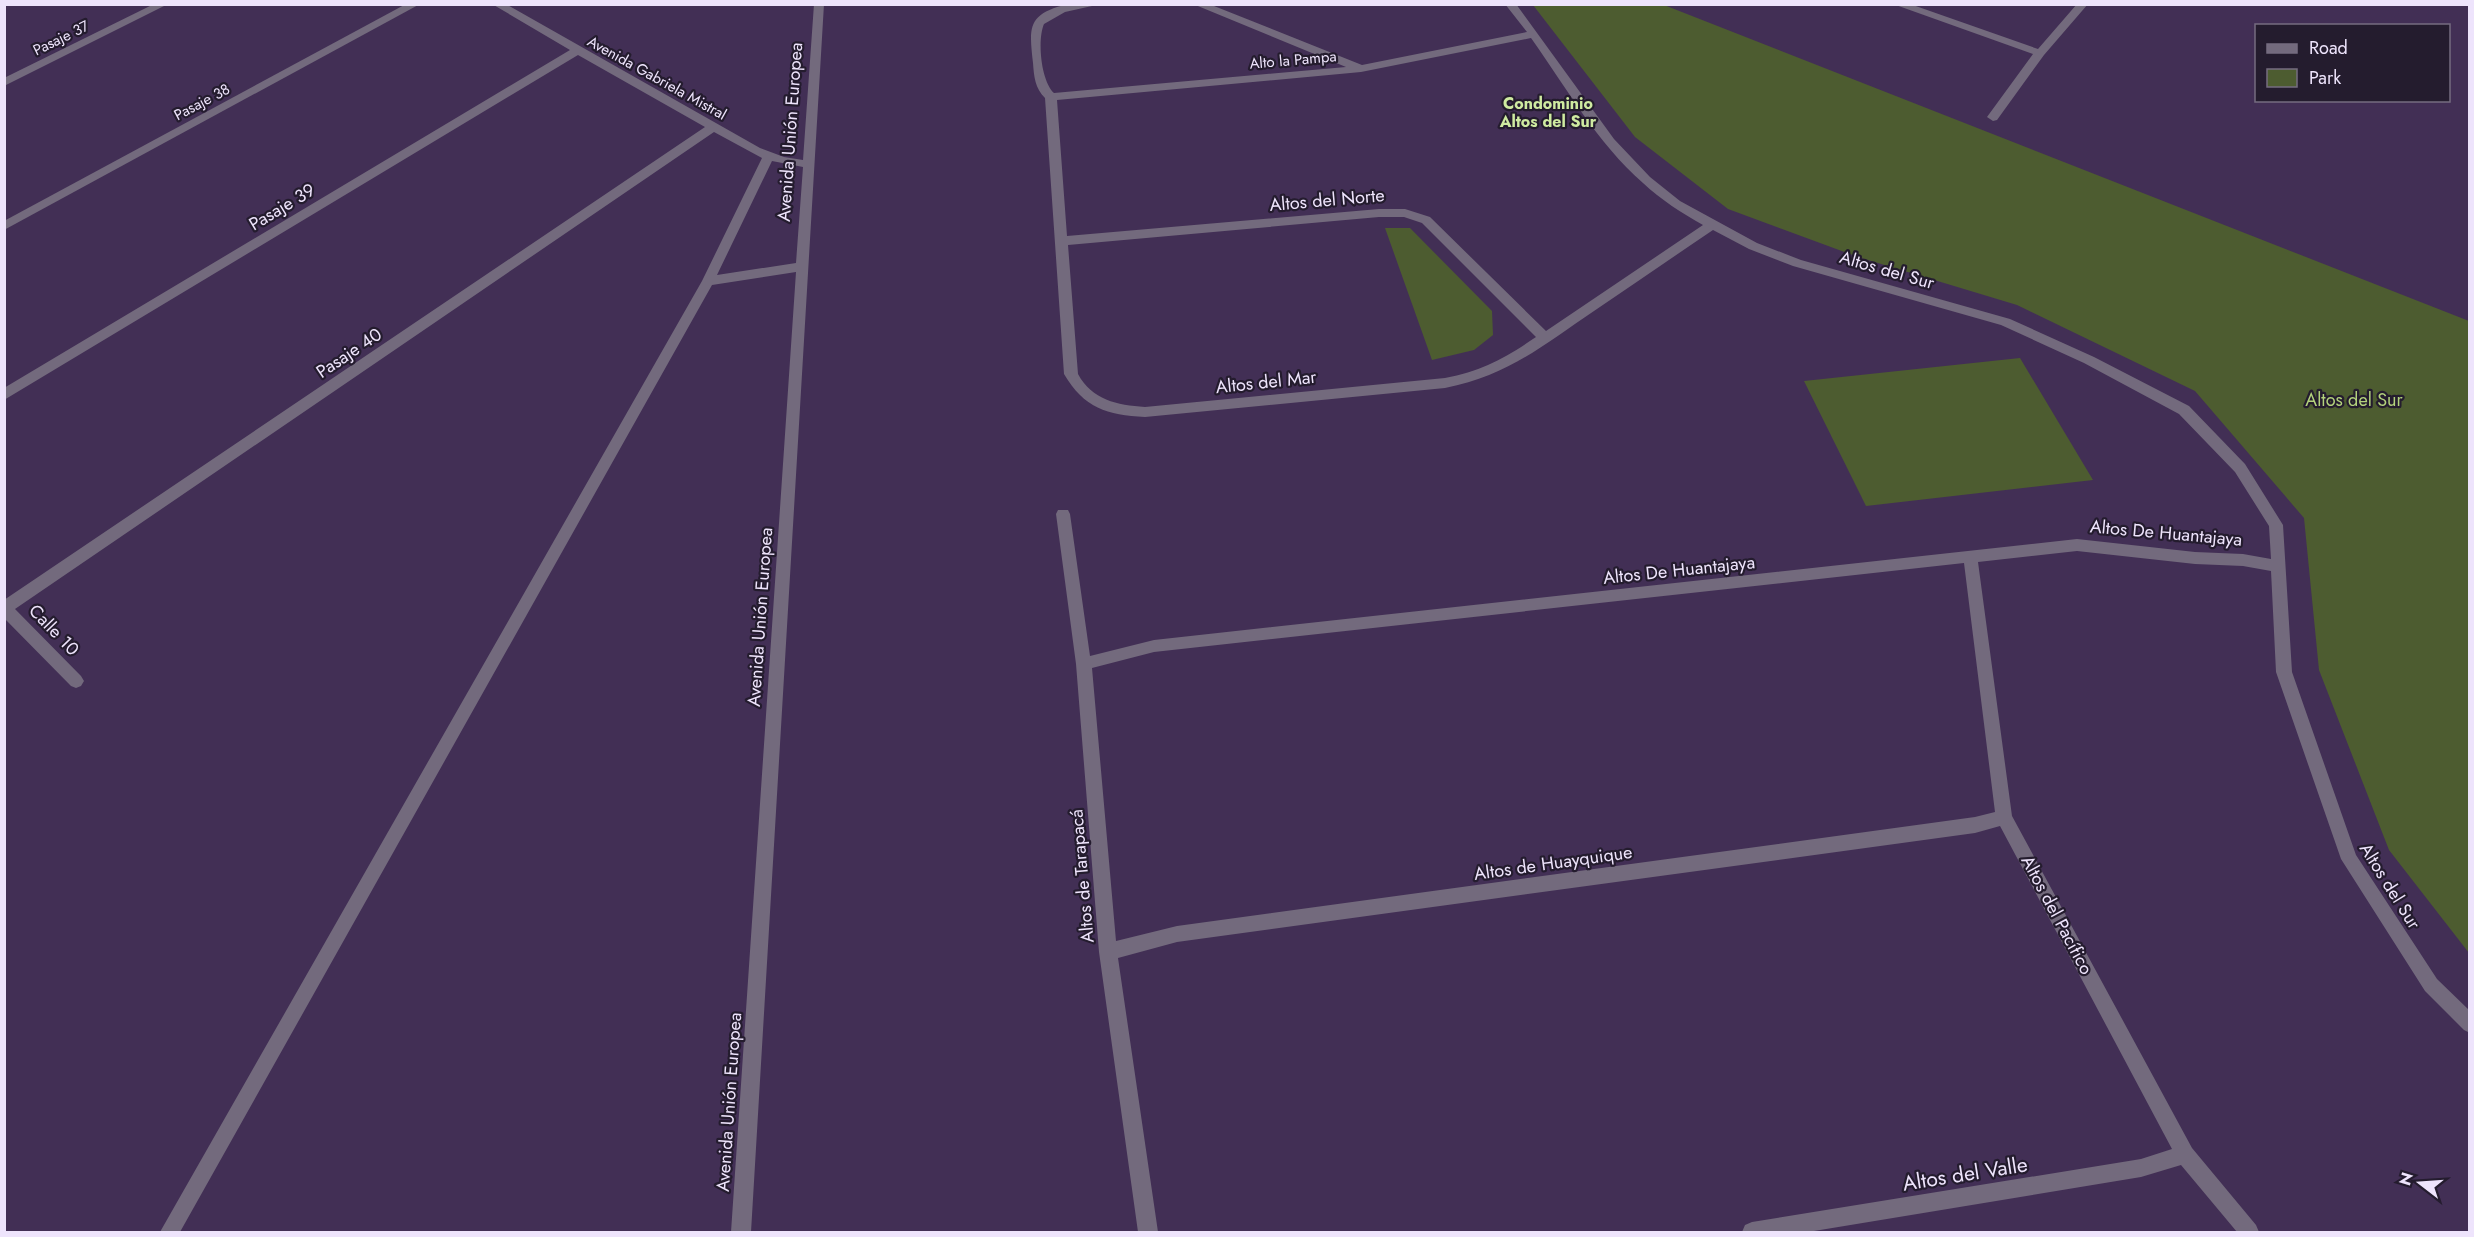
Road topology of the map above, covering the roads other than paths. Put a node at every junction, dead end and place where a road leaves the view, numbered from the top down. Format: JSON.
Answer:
{"nodes":[{"id":1,"x":163,"y":4,"type":"edge"},
{"id":2,"x":415,"y":4,"type":"edge"},
{"id":3,"x":497,"y":4,"type":"edge"},
{"id":4,"x":819,"y":4,"type":"edge"},
{"id":5,"x":1096,"y":4,"type":"edge"},
{"id":6,"x":1198,"y":4,"type":"edge"},
{"id":7,"x":1510,"y":4,"type":"edge"},
{"id":8,"x":1898,"y":4,"type":"edge"},
{"id":9,"x":2083,"y":4,"type":"edge"},
{"id":10,"x":1534,"y":34,"type":"junction"},
{"id":11,"x":578,"y":50,"type":"junction"},
{"id":12,"x":2040,"y":53,"type":"junction"},
{"id":13,"x":1361,"y":69,"type":"junction"},
{"id":14,"x":4,"y":83,"type":"edge"},
{"id":15,"x":1051,"y":96,"type":"junction"},
{"id":16,"x":1993,"y":117,"type":"dead end"},
{"id":17,"x":713,"y":127,"type":"junction"},
{"id":18,"x":768,"y":157,"type":"junction"},
{"id":19,"x":807,"y":164,"type":"junction"},
{"id":20,"x":1712,"y":225,"type":"junction"},
{"id":21,"x":4,"y":226,"type":"edge"},
{"id":22,"x":1062,"y":241,"type":"junction"},
{"id":23,"x":801,"y":267,"type":"junction"},
{"id":24,"x":708,"y":281,"type":"junction"},
{"id":25,"x":1546,"y":339,"type":"junction"},
{"id":26,"x":4,"y":395,"type":"edge"},
{"id":27,"x":1063,"y":514,"type":"dead end"},
{"id":28,"x":1971,"y":558,"type":"junction"},
{"id":29,"x":2279,"y":567,"type":"junction"},
{"id":30,"x":5,"y":608,"type":"edge"},
{"id":31,"x":1084,"y":664,"type":"junction"},
{"id":32,"x":76,"y":681,"type":"dead end"},
{"id":33,"x":2004,"y":817,"type":"junction"},
{"id":34,"x":1108,"y":952,"type":"junction"},
{"id":35,"x":2469,"y":1024,"type":"edge"},
{"id":36,"x":2185,"y":1155,"type":"junction"},
{"id":37,"x":170,"y":1233,"type":"edge"},
{"id":38,"x":741,"y":1233,"type":"edge"},
{"id":39,"x":1148,"y":1233,"type":"edge"},
{"id":40,"x":1752,"y":1233,"type":"edge"},
{"id":41,"x":2249,"y":1233,"type":"edge"}],
"edges":[{"from":1,"to":14,"type":"street","name":"Pasaje 37"},
{"from":2,"to":21,"type":"street","name":"Pasaje 38"},
{"from":3,"to":11,"type":"street","name":"Avenida Gabriela Mistral"},
{"from":4,"to":19,"type":"street","name":"Avenida Unión Europea"},
{"from":5,"to":15,"type":"street"},
{"from":6,"to":13,"type":"street"},
{"from":7,"to":10,"type":"street","name":"Altos del Sur"},
{"from":8,"to":12,"type":"street"},
{"from":9,"to":12,"type":"street"},
{"from":10,"to":13,"type":"street","name":"Alto la Pampa"},
{"from":10,"to":20,"type":"street","name":"Altos del Sur"},
{"from":11,"to":17,"type":"street","name":"Avenida Gabriela Mistral"},
{"from":11,"to":26,"type":"street","name":"Pasaje 39"},
{"from":12,"to":16,"type":"street"},
{"from":13,"to":15,"type":"street","name":"Alto la Pampa"},
{"from":15,"to":22,"type":"street","name":"Altos del Mar"},
{"from":17,"to":18,"type":"street","name":"Avenida Gabriela Mistral"},
{"from":17,"to":30,"type":"street","name":"Pasaje 40"},
{"from":18,"to":19,"type":"street","name":"Avenida Gabriela Mistral"},
{"from":18,"to":24,"type":"street"},
{"from":19,"to":23,"type":"street","name":"Avenida Unión Europea"},
{"from":20,"to":25,"type":"street","name":"Altos del Mar"},
{"from":20,"to":29,"type":"street","name":"Altos del Sur"},
{"from":22,"to":25,"type":"street","name":"Altos del Norte"},
{"from":22,"to":25,"type":"street","name":"Altos del Mar"},
{"from":23,"to":24,"type":"street"},
{"from":23,"to":38,"type":"street","name":"Avenida Unión Europea"},
{"from":24,"to":37,"type":"street"},
{"from":27,"to":31,"type":"street","name":"Altos de Tarapacá"},
{"from":28,"to":29,"type":"street","name":"Altos De Huantajaya"},
{"from":28,"to":31,"type":"street","name":"Altos De Huantajaya"},
{"from":28,"to":33,"type":"street","name":"Altos del Pacífico"},
{"from":29,"to":35,"type":"street","name":"Altos del Sur"},
{"from":30,"to":32,"type":"street","name":"Calle 10"},
{"from":31,"to":34,"type":"street","name":"Altos de Tarapacá"},
{"from":33,"to":34,"type":"street","name":"Altos de Huayquique"},
{"from":33,"to":36,"type":"street","name":"Altos del Pacífico"},
{"from":34,"to":39,"type":"street","name":"Altos de Tarapacá"},
{"from":36,"to":40,"type":"street","name":"Altos del Valle"},
{"from":36,"to":41,"type":"street","name":"Altos del Pacífico"}]}
